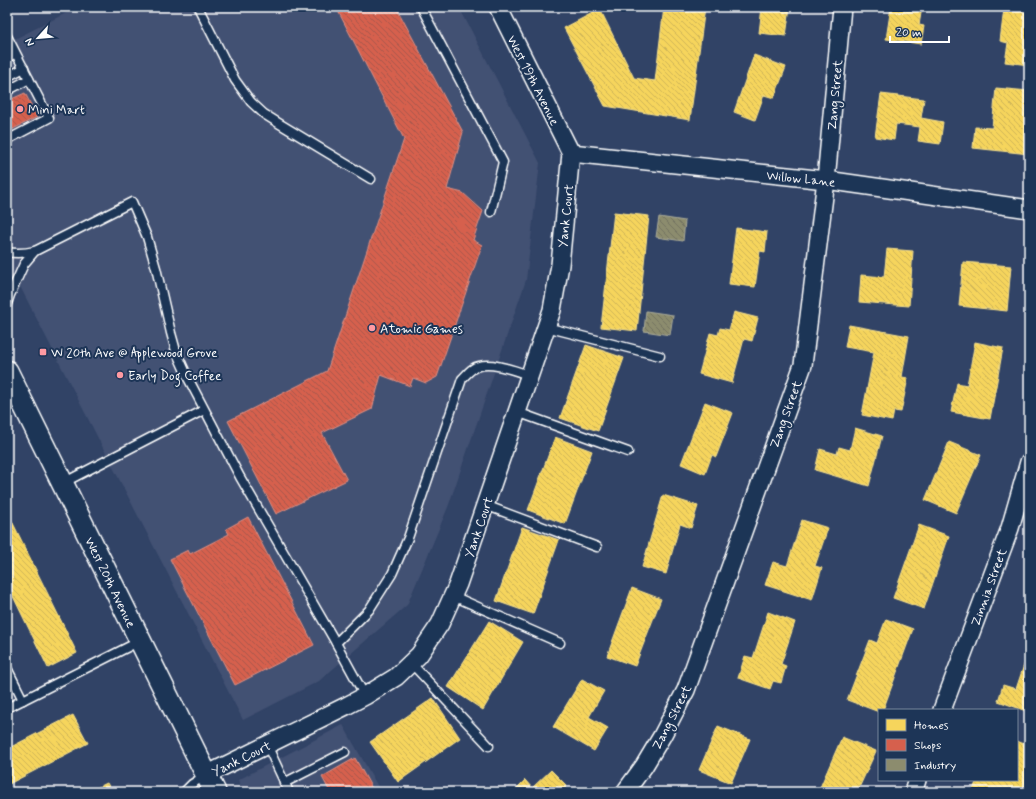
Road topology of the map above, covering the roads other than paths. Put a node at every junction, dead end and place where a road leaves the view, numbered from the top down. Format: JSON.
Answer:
{"nodes":[{"id":1,"x":198,"y":7,"type":"edge"},
{"id":2,"x":422,"y":7,"type":"edge"},
{"id":3,"x":498,"y":7,"type":"edge"},
{"id":4,"x":842,"y":7,"type":"edge"},
{"id":5,"x":7,"y":36,"type":"edge"},
{"id":6,"x":16,"y":53,"type":"junction"},
{"id":7,"x":7,"y":58,"type":"edge"},
{"id":8,"x":24,"y":68,"type":"junction"},
{"id":9,"x":7,"y":76,"type":"edge"},
{"id":10,"x":29,"y":79,"type":"junction"},
{"id":11,"x":7,"y":90,"type":"edge"},
{"id":12,"x":7,"y":140,"type":"edge"},
{"id":13,"x":571,"y":153,"type":"junction"},
{"id":14,"x":371,"y":179,"type":"dead end"},
{"id":15,"x":826,"y":180,"type":"junction"},
{"id":16,"x":1029,"y":209,"type":"edge"},
{"id":17,"x":491,"y":212,"type":"dead end"},
{"id":18,"x":35,"y":251,"type":"junction"},
{"id":19,"x":7,"y":252,"type":"edge"},
{"id":20,"x":7,"y":304,"type":"edge"},
{"id":21,"x":546,"y":327,"type":"junction"},
{"id":22,"x":660,"y":356,"type":"dead end"},
{"id":23,"x":7,"y":371,"type":"edge"},
{"id":24,"x":529,"y":375,"type":"junction"},
{"id":25,"x":204,"y":410,"type":"junction"},
{"id":26,"x":517,"y":412,"type":"junction"},
{"id":27,"x":628,"y":452,"type":"dead end"},
{"id":28,"x":1029,"y":462,"type":"edge"},
{"id":29,"x":62,"y":484,"type":"junction"},
{"id":30,"x":485,"y":504,"type":"junction"},
{"id":31,"x":597,"y":547,"type":"dead end"},
{"id":32,"x":453,"y":596,"type":"junction"},
{"id":33,"x":140,"y":641,"type":"junction"},
{"id":34,"x":336,"y":643,"type":"junction"},
{"id":35,"x":560,"y":643,"type":"dead end"},
{"id":36,"x":410,"y":663,"type":"junction"},
{"id":37,"x":7,"y":668,"type":"edge"},
{"id":38,"x":365,"y":696,"type":"junction"},
{"id":39,"x":23,"y":700,"type":"junction"},
{"id":40,"x":7,"y":708,"type":"edge"},
{"id":41,"x":942,"y":709,"type":"edge"},
{"id":42,"x":267,"y":745,"type":"junction"},
{"id":43,"x":489,"y":746,"type":"dead end"},
{"id":44,"x":345,"y":752,"type":"dead end"},
{"id":45,"x":917,"y":781,"type":"edge"},
{"id":46,"x":210,"y":783,"type":"edge"},
{"id":47,"x":284,"y":783,"type":"junction"},
{"id":48,"x":184,"y":792,"type":"edge"},
{"id":49,"x":289,"y":792,"type":"edge"},
{"id":50,"x":625,"y":792,"type":"edge"},
{"id":51,"x":913,"y":792,"type":"edge"}],
"edges":[{"from":1,"to":14,"type":"lane"},
{"from":2,"to":17,"type":"lane"},
{"from":3,"to":13,"type":"street","name":"West 19th Avenue"},
{"from":4,"to":15,"type":"street","name":"Zang Street"},
{"from":5,"to":6,"type":"lane"},
{"from":6,"to":7,"type":"lane"},
{"from":6,"to":8,"type":"lane"},
{"from":8,"to":9,"type":"lane"},
{"from":8,"to":10,"type":"lane"},
{"from":10,"to":11,"type":"lane"},
{"from":10,"to":12,"type":"lane"},
{"from":13,"to":15,"type":"street","name":"Willow Lane"},
{"from":13,"to":21,"type":"street","name":"Yank Court"},
{"from":15,"to":16,"type":"street","name":"Willow Lane"},
{"from":15,"to":50,"type":"street","name":"Zang Street"},
{"from":18,"to":19,"type":"lane"},
{"from":18,"to":20,"type":"lane"},
{"from":18,"to":25,"type":"lane"},
{"from":21,"to":22,"type":"lane"},
{"from":21,"to":24,"type":"street","name":"Yank Court"},
{"from":23,"to":29,"type":"street","name":"West 20th Avenue"},
{"from":24,"to":26,"type":"street","name":"Yank Court"},
{"from":24,"to":34,"type":"lane"},
{"from":25,"to":29,"type":"lane"},
{"from":25,"to":34,"type":"lane"},
{"from":26,"to":27,"type":"lane"},
{"from":26,"to":30,"type":"street","name":"Yank Court"},
{"from":28,"to":41,"type":"street","name":"Zinnia Street"},
{"from":29,"to":33,"type":"street","name":"West 20th Avenue"},
{"from":30,"to":31,"type":"lane"},
{"from":30,"to":32,"type":"street","name":"Yank Court"},
{"from":32,"to":35,"type":"lane"},
{"from":32,"to":36,"type":"street","name":"Yank Court"},
{"from":33,"to":39,"type":"lane"},
{"from":33,"to":46,"type":"street","name":"West 20th Avenue"},
{"from":34,"to":38,"type":"lane"},
{"from":36,"to":38,"type":"street","name":"Yank Court"},
{"from":36,"to":43,"type":"lane"},
{"from":37,"to":39,"type":"lane"},
{"from":38,"to":42,"type":"street","name":"Yank Court"},
{"from":39,"to":40,"type":"lane"},
{"from":42,"to":46,"type":"street","name":"Yank Court"},
{"from":42,"to":47,"type":"lane"},
{"from":44,"to":47,"type":"lane"},
{"from":45,"to":51,"type":"street"},
{"from":46,"to":48,"type":"lane"},
{"from":47,"to":49,"type":"lane"}]}
